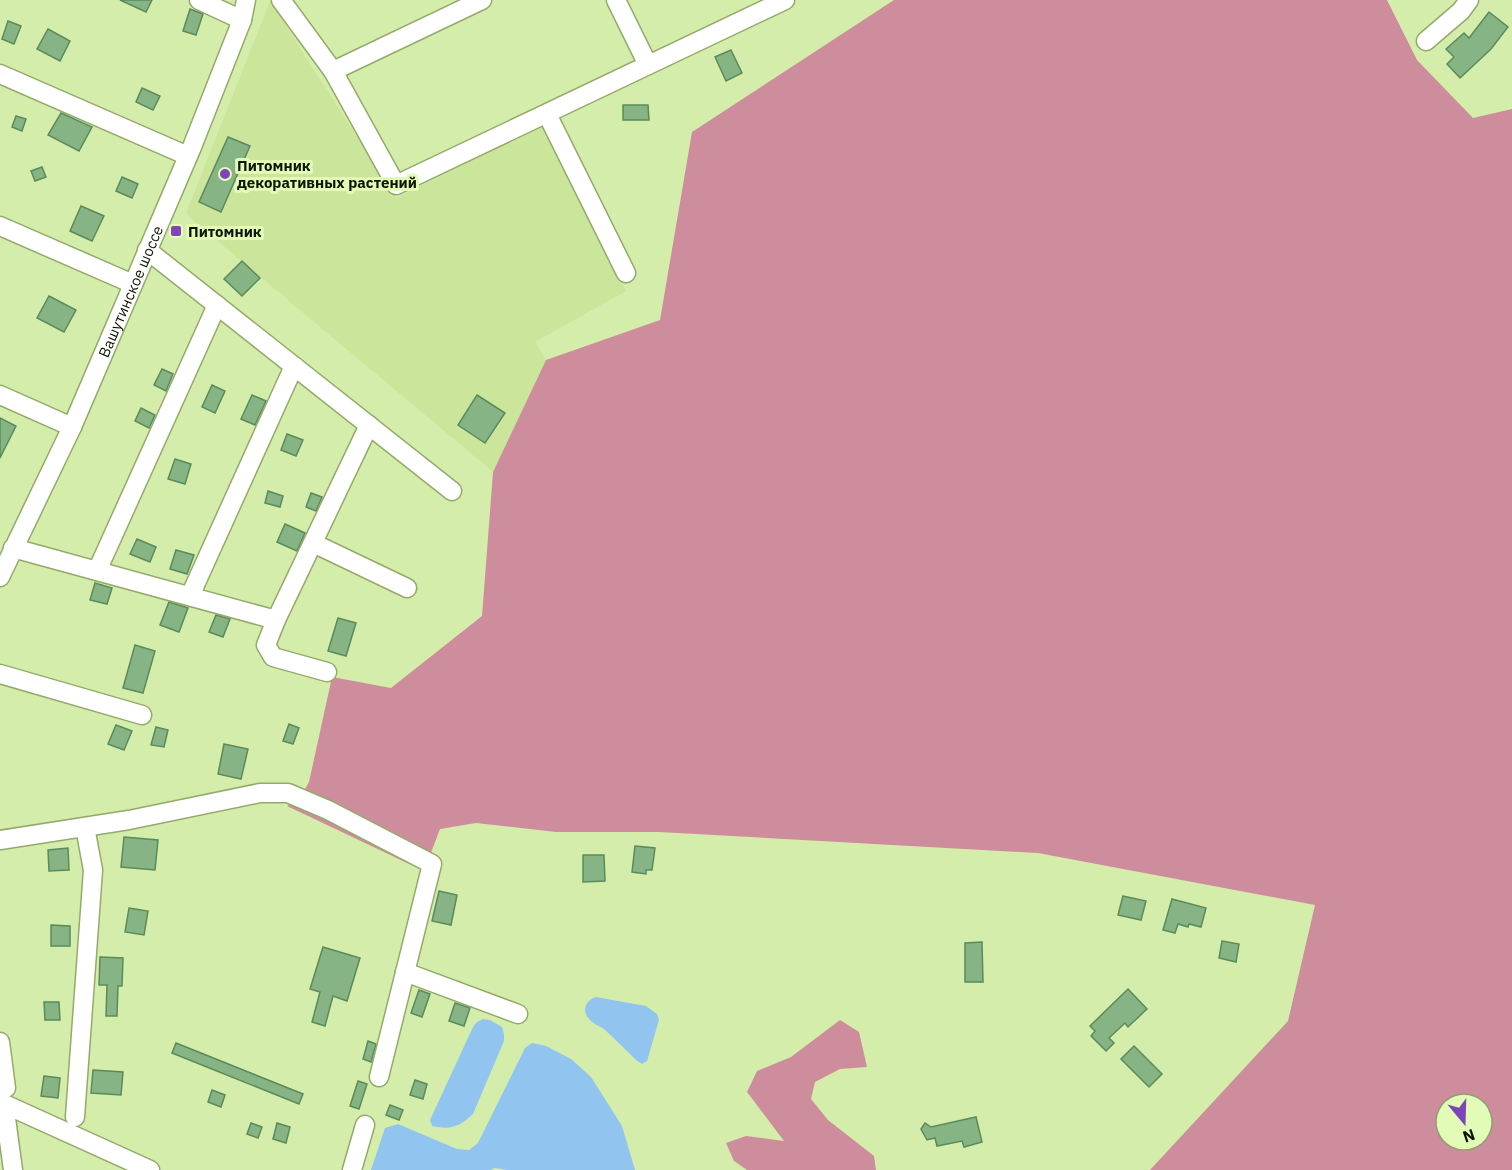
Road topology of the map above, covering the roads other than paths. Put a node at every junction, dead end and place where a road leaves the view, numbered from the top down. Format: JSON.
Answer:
{"nodes":[{"id":1,"x":199,"y":0,"type":"edge"},
{"id":2,"x":246,"y":0,"type":"edge"},
{"id":3,"x":281,"y":0,"type":"edge"},
{"id":4,"x":482,"y":0,"type":"edge"},
{"id":5,"x":616,"y":0,"type":"edge"},
{"id":6,"x":785,"y":0,"type":"edge"},
{"id":7,"x":1469,"y":0,"type":"edge"},
{"id":8,"x":242,"y":20,"type":"junction"},
{"id":9,"x":1426,"y":41,"type":"dead end"},
{"id":10,"x":648,"y":65,"type":"junction"},
{"id":11,"x":333,"y":71,"type":"junction"},
{"id":12,"x":0,"y":74,"type":"edge"},
{"id":13,"x":547,"y":114,"type":"junction"},
{"id":14,"x":189,"y":156,"type":"junction"},
{"id":15,"x":0,"y":226,"type":"edge"},
{"id":16,"x":147,"y":250,"type":"junction"},
{"id":17,"x":626,"y":273,"type":"dead end"},
{"id":18,"x":133,"y":284,"type":"junction"},
{"id":19,"x":218,"y":305,"type":"junction"},
{"id":20,"x":294,"y":366,"type":"junction"},
{"id":21,"x":0,"y":395,"type":"edge"},
{"id":22,"x":369,"y":425,"type":"junction"},
{"id":23,"x":72,"y":427,"type":"junction"},
{"id":24,"x":452,"y":490,"type":"dead end"},
{"id":25,"x":313,"y":543,"type":"junction"},
{"id":26,"x":13,"y":548,"type":"junction"},
{"id":27,"x":97,"y":571,"type":"junction"},
{"id":28,"x":0,"y":578,"type":"edge"},
{"id":29,"x":407,"y":588,"type":"dead end"},
{"id":30,"x":190,"y":596,"type":"junction"},
{"id":31,"x":276,"y":620,"type":"junction"},
{"id":32,"x":327,"y":672,"type":"dead end"},
{"id":33,"x":0,"y":674,"type":"edge"},
{"id":34,"x":142,"y":715,"type":"dead end"},
{"id":35,"x":85,"y":827,"type":"junction"},
{"id":36,"x":0,"y":840,"type":"edge"},
{"id":37,"x":405,"y":972,"type":"junction"},
{"id":38,"x":518,"y":1014,"type":"dead end"},
{"id":39,"x":0,"y":1042,"type":"edge"},
{"id":40,"x":379,"y":1077,"type":"dead end"},
{"id":41,"x":3,"y":1098,"type":"edge"},
{"id":42,"x":75,"y":1117,"type":"dead end"},
{"id":43,"x":365,"y":1125,"type":"dead end"},
{"id":44,"x":13,"y":1170,"type":"edge"},
{"id":45,"x":150,"y":1170,"type":"edge"},
{"id":46,"x":352,"y":1170,"type":"edge"}],
"edges":[{"from":1,"to":8,"type":"street"},
{"from":2,"to":8,"type":"street","name":"Вашутинское шоссе"},
{"from":3,"to":11,"type":"street"},
{"from":4,"to":11,"type":"street"},
{"from":5,"to":10,"type":"street"},
{"from":6,"to":10,"type":"street"},
{"from":7,"to":9,"type":"street"},
{"from":8,"to":14,"type":"street","name":"Вашутинское шоссе"},
{"from":10,"to":13,"type":"street"},
{"from":11,"to":13,"type":"street"},
{"from":12,"to":14,"type":"street"},
{"from":13,"to":17,"type":"street"},
{"from":14,"to":16,"type":"street","name":"Вашутинское шоссе"},
{"from":15,"to":18,"type":"street"},
{"from":16,"to":18,"type":"street","name":"Вашутинское шоссе"},
{"from":16,"to":19,"type":"street"},
{"from":18,"to":23,"type":"street","name":"Вашутинское шоссе"},
{"from":19,"to":20,"type":"street"},
{"from":19,"to":27,"type":"street"},
{"from":20,"to":22,"type":"street"},
{"from":20,"to":30,"type":"street"},
{"from":21,"to":23,"type":"street"},
{"from":22,"to":24,"type":"street"},
{"from":22,"to":25,"type":"street"},
{"from":23,"to":26,"type":"street","name":"Вашутинское шоссе"},
{"from":25,"to":29,"type":"street"},
{"from":25,"to":31,"type":"street"},
{"from":26,"to":27,"type":"street"},
{"from":26,"to":28,"type":"street","name":"Вашутинское шоссе"},
{"from":27,"to":30,"type":"street"},
{"from":30,"to":31,"type":"street"},
{"from":31,"to":32,"type":"street"},
{"from":33,"to":34,"type":"street"},
{"from":35,"to":36,"type":"street"},
{"from":35,"to":37,"type":"street"},
{"from":35,"to":42,"type":"street"},
{"from":37,"to":38,"type":"street"},
{"from":37,"to":40,"type":"street"},
{"from":39,"to":41,"type":"street"},
{"from":41,"to":44,"type":"street"},
{"from":41,"to":45,"type":"street"},
{"from":43,"to":46,"type":"street"}]}
